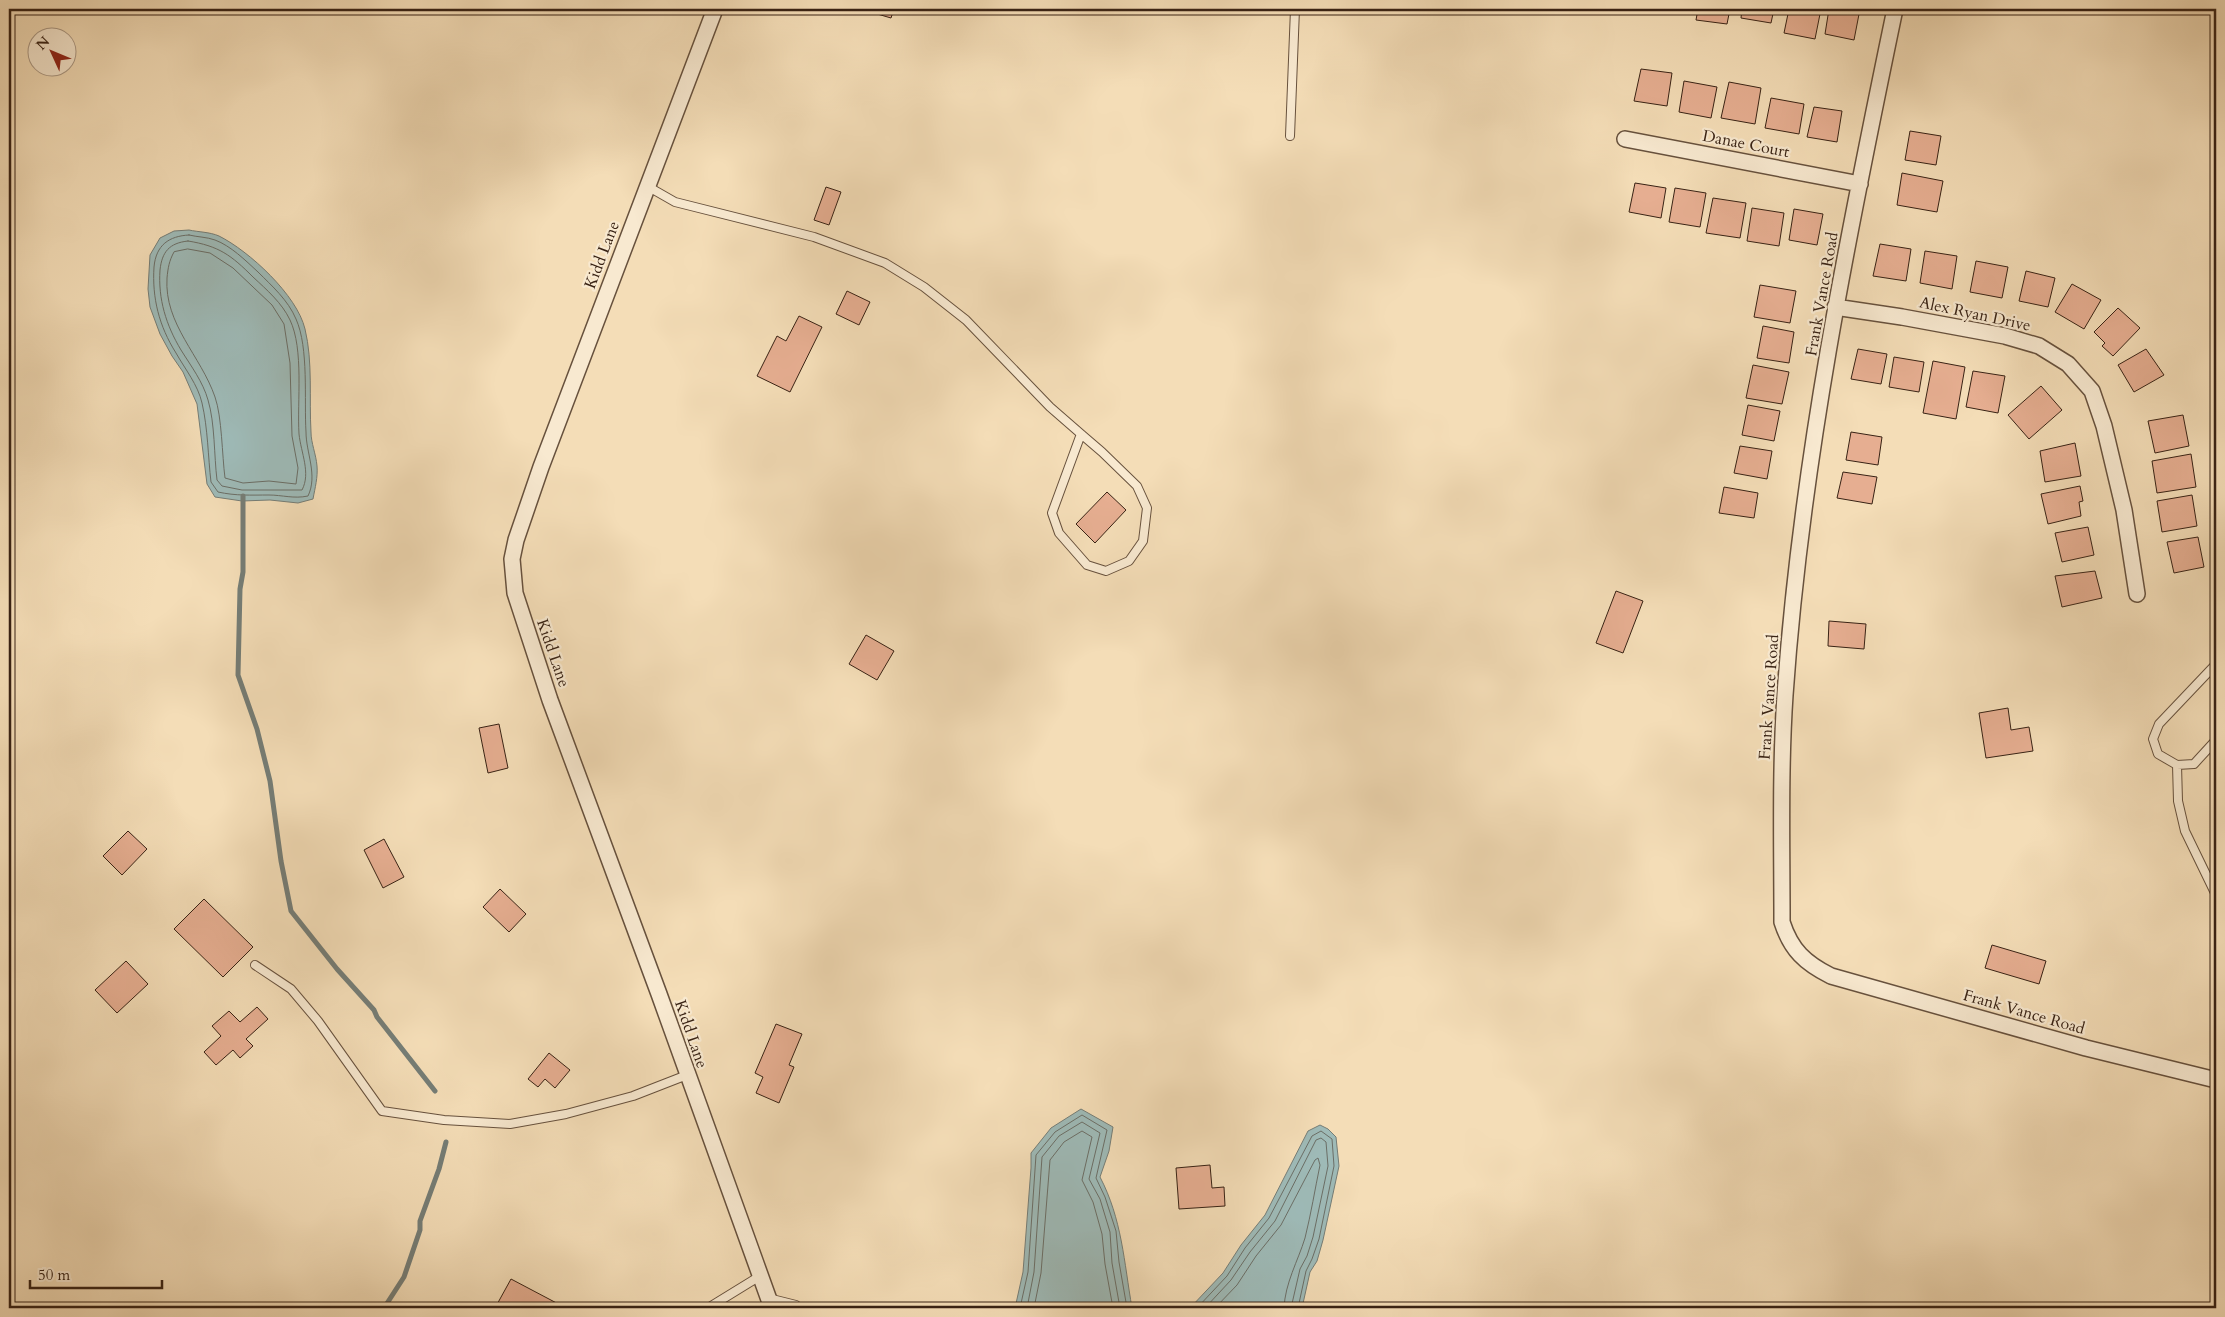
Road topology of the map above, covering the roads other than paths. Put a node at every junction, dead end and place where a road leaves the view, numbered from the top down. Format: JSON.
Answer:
{"nodes":[{"id":1,"x":715,"y":9,"type":"edge"},
{"id":2,"x":1295,"y":9,"type":"edge"},
{"id":3,"x":1894,"y":9,"type":"edge"},
{"id":4,"x":1290,"y":136,"type":"dead end"},
{"id":5,"x":1625,"y":139,"type":"dead end"},
{"id":6,"x":1860,"y":184,"type":"junction"},
{"id":7,"x":647,"y":186,"type":"junction"},
{"id":8,"x":1836,"y":307,"type":"junction"},
{"id":9,"x":1081,"y":434,"type":"junction"},
{"id":10,"x":2137,"y":594,"type":"dead end"},
{"id":11,"x":2216,"y":664,"type":"edge"},
{"id":12,"x":2216,"y":740,"type":"edge"},
{"id":13,"x":2177,"y":765,"type":"junction"},
{"id":14,"x":2216,"y":894,"type":"edge"},
{"id":15,"x":255,"y":965,"type":"dead end"},
{"id":16,"x":687,"y":1075,"type":"junction"},
{"id":17,"x":2216,"y":1080,"type":"edge"},
{"id":18,"x":760,"y":1276,"type":"junction"},
{"id":19,"x":770,"y":1303,"type":"edge"},
{"id":20,"x":708,"y":1308,"type":"edge"},
{"id":21,"x":798,"y":1308,"type":"edge"}],
"edges":[{"from":1,"to":7,"type":"street","name":"Kidd Lane"},
{"from":2,"to":4,"type":"lane"},
{"from":3,"to":6,"type":"street","name":"Frank Vance Road"},
{"from":5,"to":6,"type":"street","name":"Danae Court"},
{"from":6,"to":8,"type":"street","name":"Frank Vance Road"},
{"from":7,"to":9,"type":"lane"},
{"from":7,"to":16,"type":"street","name":"Kidd Lane"},
{"from":8,"to":10,"type":"street","name":"Alex Ryan Drive"},
{"from":8,"to":17,"type":"street","name":"Frank Vance Road"},
{"from":9,"to":9,"type":"lane"},
{"from":11,"to":13,"type":"lane"},
{"from":12,"to":13,"type":"lane"},
{"from":13,"to":14,"type":"lane"},
{"from":15,"to":16,"type":"lane"},
{"from":16,"to":18,"type":"street","name":"Kidd Lane"},
{"from":18,"to":19,"type":"street","name":"Kidd Lane"},
{"from":18,"to":20,"type":"lane"},
{"from":19,"to":21,"type":"lane"}]}
